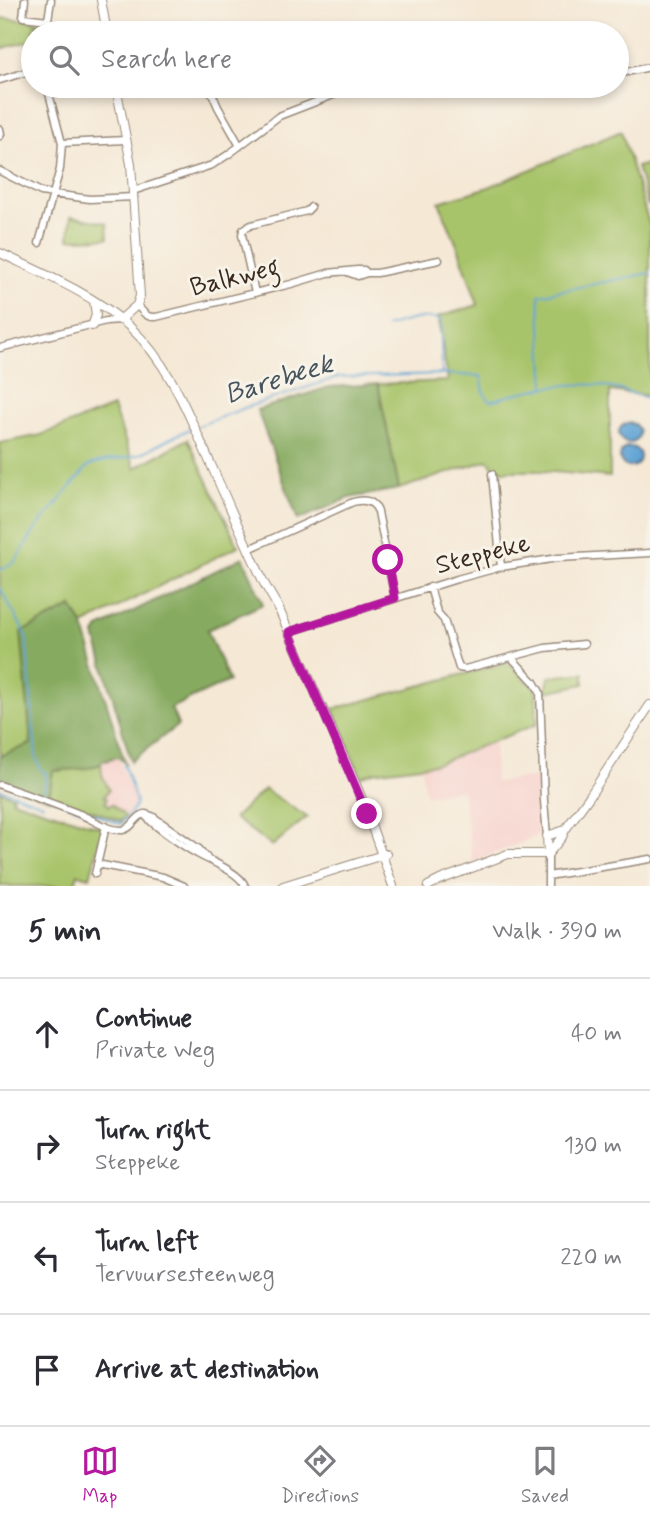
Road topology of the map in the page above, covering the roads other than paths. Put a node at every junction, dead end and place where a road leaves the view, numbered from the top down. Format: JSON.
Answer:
{"nodes":[{"id":1,"x":25,"y":0,"type":"edge"},
{"id":2,"x":51,"y":0,"type":"edge"},
{"id":3,"x":101,"y":0,"type":"edge"},
{"id":4,"x":105,"y":21,"type":"edge"},
{"id":5,"x":650,"y":67,"type":"edge"},
{"id":6,"x":629,"y":71,"type":"edge"},
{"id":7,"x":21,"y":74,"type":"edge"},
{"id":8,"x":0,"y":80,"type":"edge"},
{"id":9,"x":50,"y":98,"type":"edge"},
{"id":10,"x":118,"y":98,"type":"edge"},
{"id":11,"x":214,"y":98,"type":"edge"},
{"id":12,"x":326,"y":98,"type":"edge"},
{"id":13,"x":0,"y":129,"type":"edge"},
{"id":14,"x":0,"y":136,"type":"edge"},
{"id":15,"x":126,"y":140,"type":"junction"},
{"id":16,"x":61,"y":143,"type":"junction"},
{"id":17,"x":240,"y":146,"type":"junction"},
{"id":18,"x":0,"y":170,"type":"edge"},
{"id":19,"x":54,"y":194,"type":"junction"},
{"id":20,"x":134,"y":194,"type":"junction"},
{"id":21,"x":311,"y":206,"type":"dead end"},
{"id":22,"x":39,"y":243,"type":"dead end"},
{"id":23,"x":0,"y":253,"type":"edge"},
{"id":24,"x":439,"y":260,"type":"dead end"},
{"id":25,"x":255,"y":293,"type":"junction"},
{"id":26,"x":94,"y":301,"type":"junction"},
{"id":27,"x":137,"y":305,"type":"junction"},
{"id":28,"x":120,"y":320,"type":"junction"},
{"id":29,"x":92,"y":326,"type":"junction"},
{"id":30,"x":0,"y":348,"type":"edge"},
{"id":31,"x":492,"y":474,"type":"dead end"},
{"id":32,"x":249,"y":549,"type":"junction"},
{"id":33,"x":650,"y":553,"type":"edge"},
{"id":34,"x":501,"y":567,"type":"junction"},
{"id":35,"x":430,"y":587,"type":"junction"},
{"id":36,"x":395,"y":598,"type":"junction"},
{"id":37,"x":289,"y":632,"type":"junction"},
{"id":38,"x":584,"y":644,"type":"dead end"},
{"id":39,"x":511,"y":657,"type":"junction"},
{"id":40,"x":650,"y":705,"type":"edge"},
{"id":41,"x":0,"y":785,"type":"edge"},
{"id":42,"x":106,"y":826,"type":"junction"},
{"id":43,"x":565,"y":830,"type":"junction"},
{"id":44,"x":547,"y":836,"type":"junction"},
{"id":45,"x":384,"y":855,"type":"junction"},
{"id":46,"x":548,"y":855,"type":"junction"},
{"id":47,"x":650,"y":859,"type":"edge"},
{"id":48,"x":97,"y":864,"type":"junction"},
{"id":49,"x":95,"y":874,"type":"dead end"},
{"id":50,"x":548,"y":876,"type":"junction"},
{"id":51,"x":173,"y":884,"type":"edge"},
{"id":52,"x":184,"y":886,"type":"edge"},
{"id":53,"x":246,"y":886,"type":"edge"},
{"id":54,"x":283,"y":886,"type":"edge"},
{"id":55,"x":396,"y":886,"type":"edge"},
{"id":56,"x":428,"y":886,"type":"edge"},
{"id":57,"x":548,"y":886,"type":"edge"}],
"edges":[{"from":1,"to":2,"type":"street"},
{"from":3,"to":4,"type":"main road"},
{"from":5,"to":6,"type":"street"},
{"from":7,"to":8,"type":"street"},
{"from":9,"to":16,"type":"street"},
{"from":10,"to":15,"type":"main road"},
{"from":11,"to":17,"type":"street"},
{"from":12,"to":17,"type":"street"},
{"from":13,"to":14,"type":"street"},
{"from":15,"to":16,"type":"street"},
{"from":15,"to":20,"type":"main road"},
{"from":16,"to":19,"type":"street"},
{"from":17,"to":20,"type":"street"},
{"from":18,"to":19,"type":"street"},
{"from":19,"to":20,"type":"street"},
{"from":19,"to":22,"type":"street"},
{"from":20,"to":27,"type":"main road"},
{"from":21,"to":25,"type":"street"},
{"from":23,"to":26,"type":"main road"},
{"from":24,"to":25,"type":"street","name":"Balkweg"},
{"from":25,"to":27,"type":"street","name":"Balkweg"},
{"from":26,"to":28,"type":"main road"},
{"from":26,"to":29,"type":"main road"},
{"from":27,"to":28,"type":"main road"},
{"from":28,"to":29,"type":"street"},
{"from":28,"to":32,"type":"main road"},
{"from":29,"to":30,"type":"street"},
{"from":31,"to":34,"type":"street"},
{"from":32,"to":36,"type":"street"},
{"from":32,"to":37,"type":"main road"},
{"from":33,"to":34,"type":"street","name":"Steppeke"},
{"from":34,"to":35,"type":"street","name":"Steppeke"},
{"from":35,"to":36,"type":"street","name":"Steppeke"},
{"from":35,"to":39,"type":"street"},
{"from":36,"to":37,"type":"street","name":"Steppeke"},
{"from":37,"to":45,"type":"main road"},
{"from":38,"to":39,"type":"street"},
{"from":39,"to":44,"type":"street"},
{"from":40,"to":43,"type":"main road"},
{"from":41,"to":42,"type":"street"},
{"from":42,"to":48,"type":"street"},
{"from":42,"to":53,"type":"street"},
{"from":43,"to":44,"type":"main road"},
{"from":43,"to":46,"type":"main road"},
{"from":44,"to":46,"type":"main road"},
{"from":45,"to":54,"type":"main road"},
{"from":45,"to":55,"type":"main road"},
{"from":46,"to":50,"type":"street"},
{"from":46,"to":56,"type":"main road"},
{"from":47,"to":50,"type":"street"},
{"from":48,"to":49,"type":"street"},
{"from":48,"to":51,"type":"street"},
{"from":50,"to":57,"type":"street"},
{"from":51,"to":52,"type":"street"}]}
